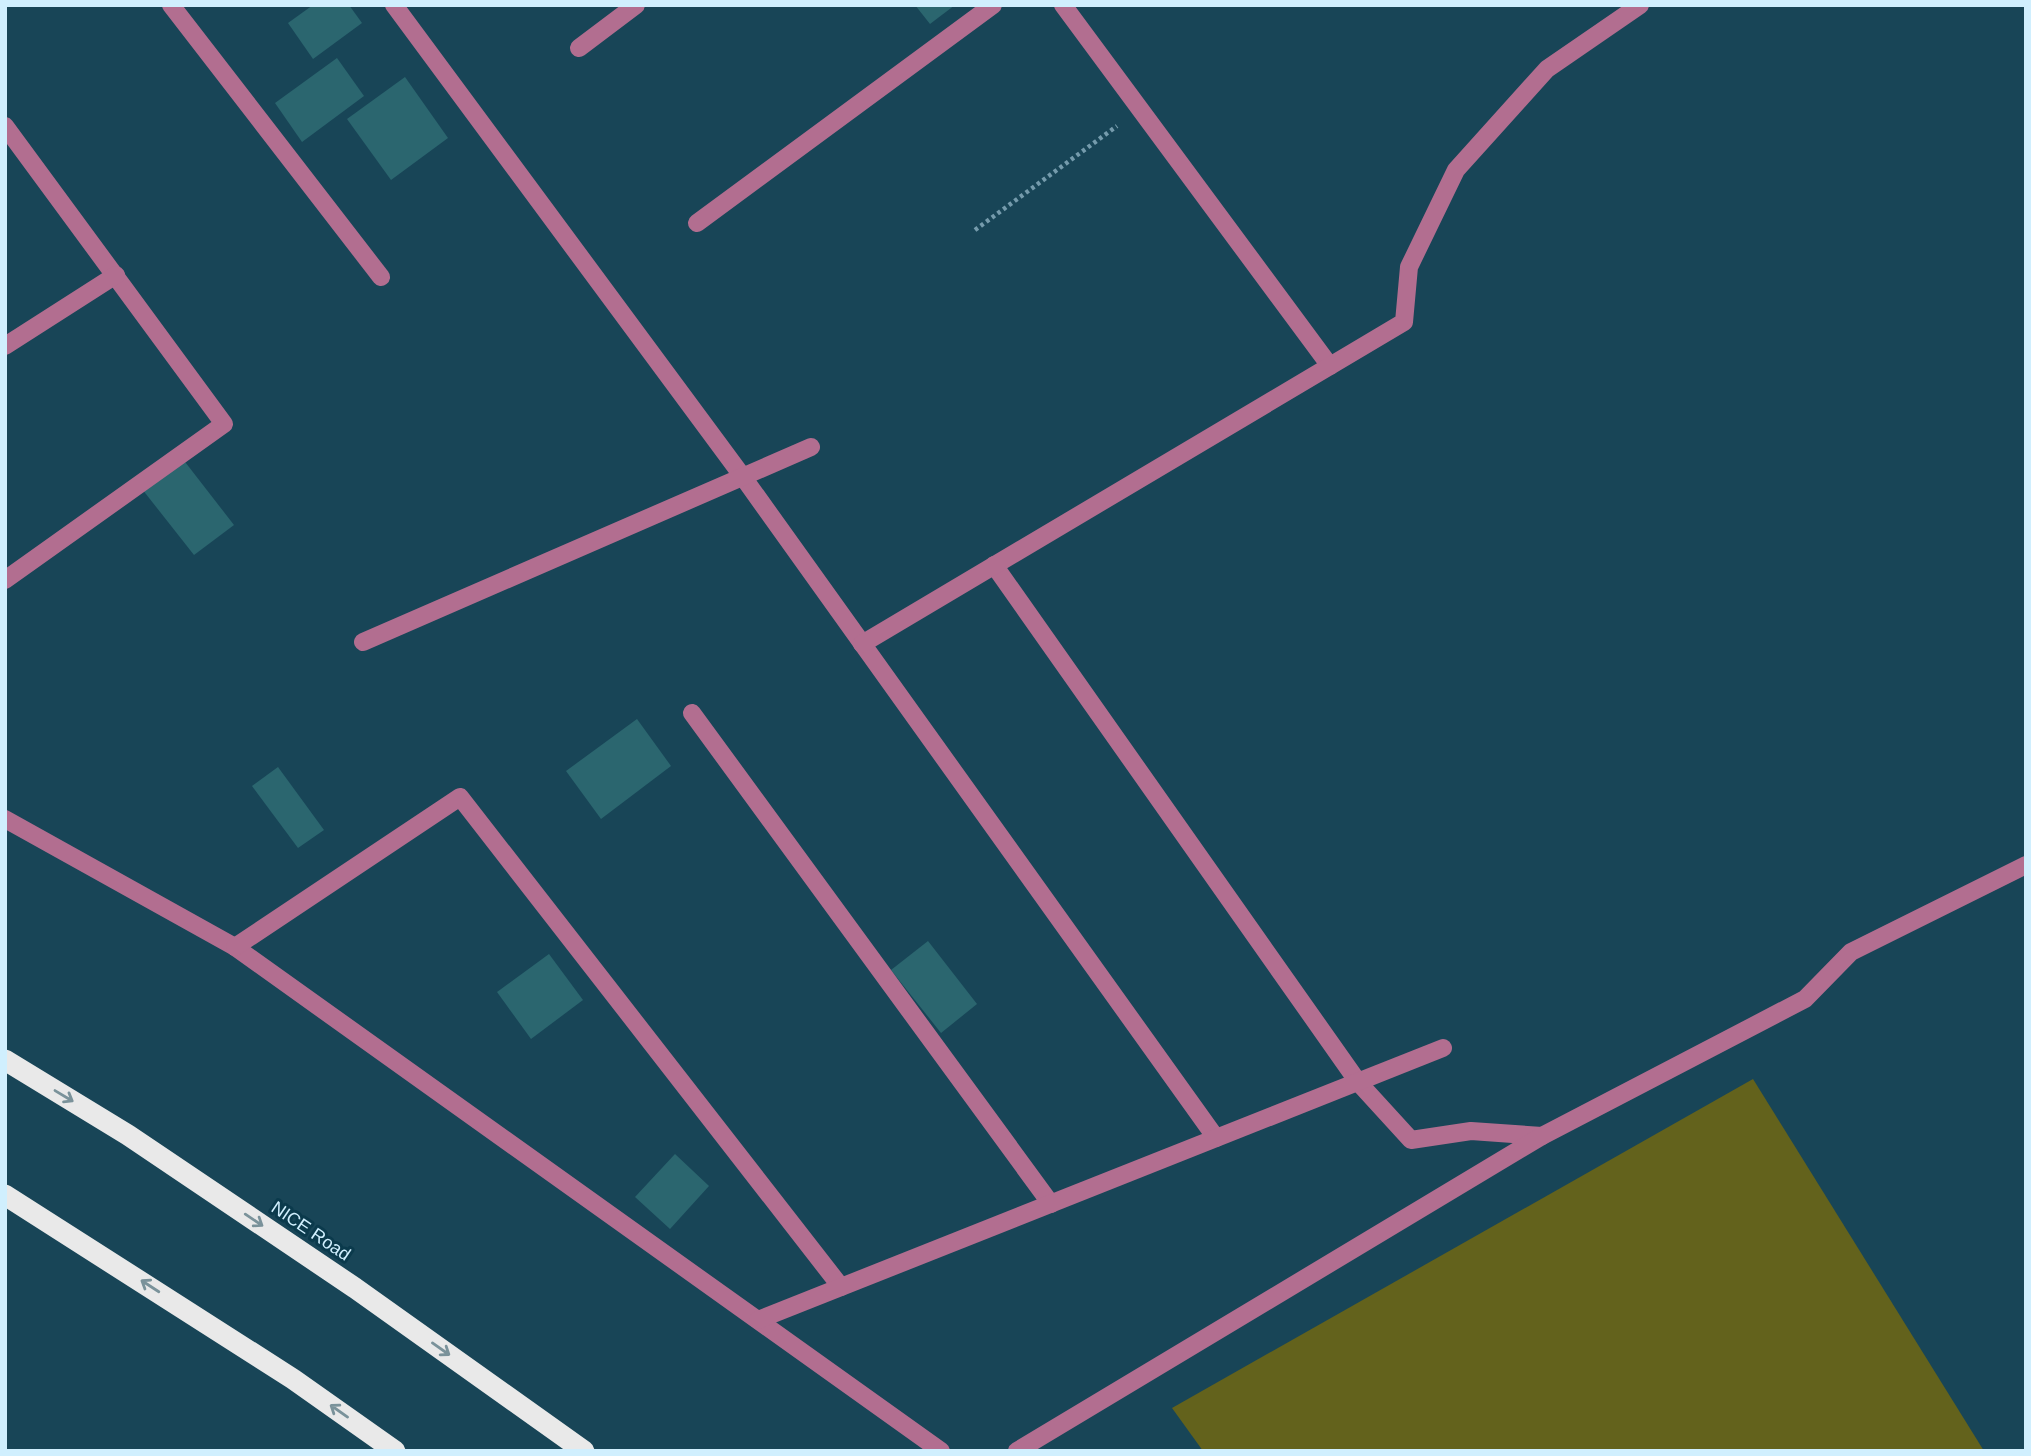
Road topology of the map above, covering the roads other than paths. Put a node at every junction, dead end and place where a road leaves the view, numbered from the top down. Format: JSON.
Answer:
{"nodes":[{"id":1,"x":171,"y":5,"type":"edge"},
{"id":2,"x":394,"y":5,"type":"edge"},
{"id":3,"x":636,"y":5,"type":"edge"},
{"id":4,"x":993,"y":5,"type":"edge"},
{"id":5,"x":1063,"y":5,"type":"edge"},
{"id":6,"x":1640,"y":5,"type":"edge"},
{"id":7,"x":579,"y":48,"type":"dead end"},
{"id":8,"x":5,"y":126,"type":"edge"},
{"id":9,"x":697,"y":223,"type":"dead end"},
{"id":10,"x":116,"y":275,"type":"junction"},
{"id":11,"x":381,"y":277,"type":"dead end"},
{"id":12,"x":5,"y":345,"type":"edge"},
{"id":13,"x":1330,"y":366,"type":"junction"},
{"id":14,"x":811,"y":447,"type":"dead end"},
{"id":15,"x":743,"y":477,"type":"junction"},
{"id":16,"x":994,"y":565,"type":"junction"},
{"id":17,"x":5,"y":580,"type":"edge"},
{"id":18,"x":363,"y":642,"type":"dead end"},
{"id":19,"x":862,"y":644,"type":"junction"},
{"id":20,"x":692,"y":713,"type":"dead end"},
{"id":21,"x":5,"y":819,"type":"edge"},
{"id":22,"x":2026,"y":865,"type":"edge"},
{"id":23,"x":235,"y":947,"type":"junction"},
{"id":24,"x":1443,"y":1048,"type":"dead end"},
{"id":25,"x":5,"y":1060,"type":"edge"},
{"id":26,"x":1358,"y":1082,"type":"junction"},
{"id":27,"x":1542,"y":1136,"type":"junction"},
{"id":28,"x":1216,"y":1138,"type":"junction"},
{"id":29,"x":5,"y":1195,"type":"edge"},
{"id":30,"x":1051,"y":1204,"type":"junction"},
{"id":31,"x":841,"y":1287,"type":"junction"},
{"id":32,"x":758,"y":1320,"type":"junction"},
{"id":33,"x":395,"y":1451,"type":"edge"},
{"id":34,"x":584,"y":1451,"type":"edge"},
{"id":35,"x":941,"y":1451,"type":"edge"},
{"id":36,"x":1017,"y":1451,"type":"edge"}],
"edges":[{"from":1,"to":11,"type":"street"},
{"from":2,"to":15,"type":"street"},
{"from":3,"to":7,"type":"street"},
{"from":4,"to":9,"type":"street"},
{"from":5,"to":13,"type":"street"},
{"from":6,"to":13,"type":"street"},
{"from":8,"to":10,"type":"street"},
{"from":10,"to":12,"type":"street"},
{"from":10,"to":17,"type":"street"},
{"from":13,"to":16,"type":"street"},
{"from":14,"to":15,"type":"street"},
{"from":15,"to":18,"type":"street"},
{"from":15,"to":19,"type":"street"},
{"from":16,"to":19,"type":"street"},
{"from":16,"to":26,"type":"street"},
{"from":19,"to":28,"type":"street"},
{"from":20,"to":30,"type":"street"},
{"from":21,"to":23,"type":"street"},
{"from":22,"to":27,"type":"street"},
{"from":23,"to":31,"type":"street"},
{"from":23,"to":32,"type":"street"},
{"from":24,"to":26,"type":"street"},
{"from":25,"to":34,"type":"highway","name":"NICE Road","one_way":true},
{"from":26,"to":27,"type":"street"},
{"from":26,"to":28,"type":"street"},
{"from":27,"to":36,"type":"street"},
{"from":28,"to":30,"type":"street"},
{"from":33,"to":29,"type":"highway","one_way":true},
{"from":30,"to":31,"type":"street"},
{"from":31,"to":32,"type":"street"},
{"from":32,"to":35,"type":"street"}]}
